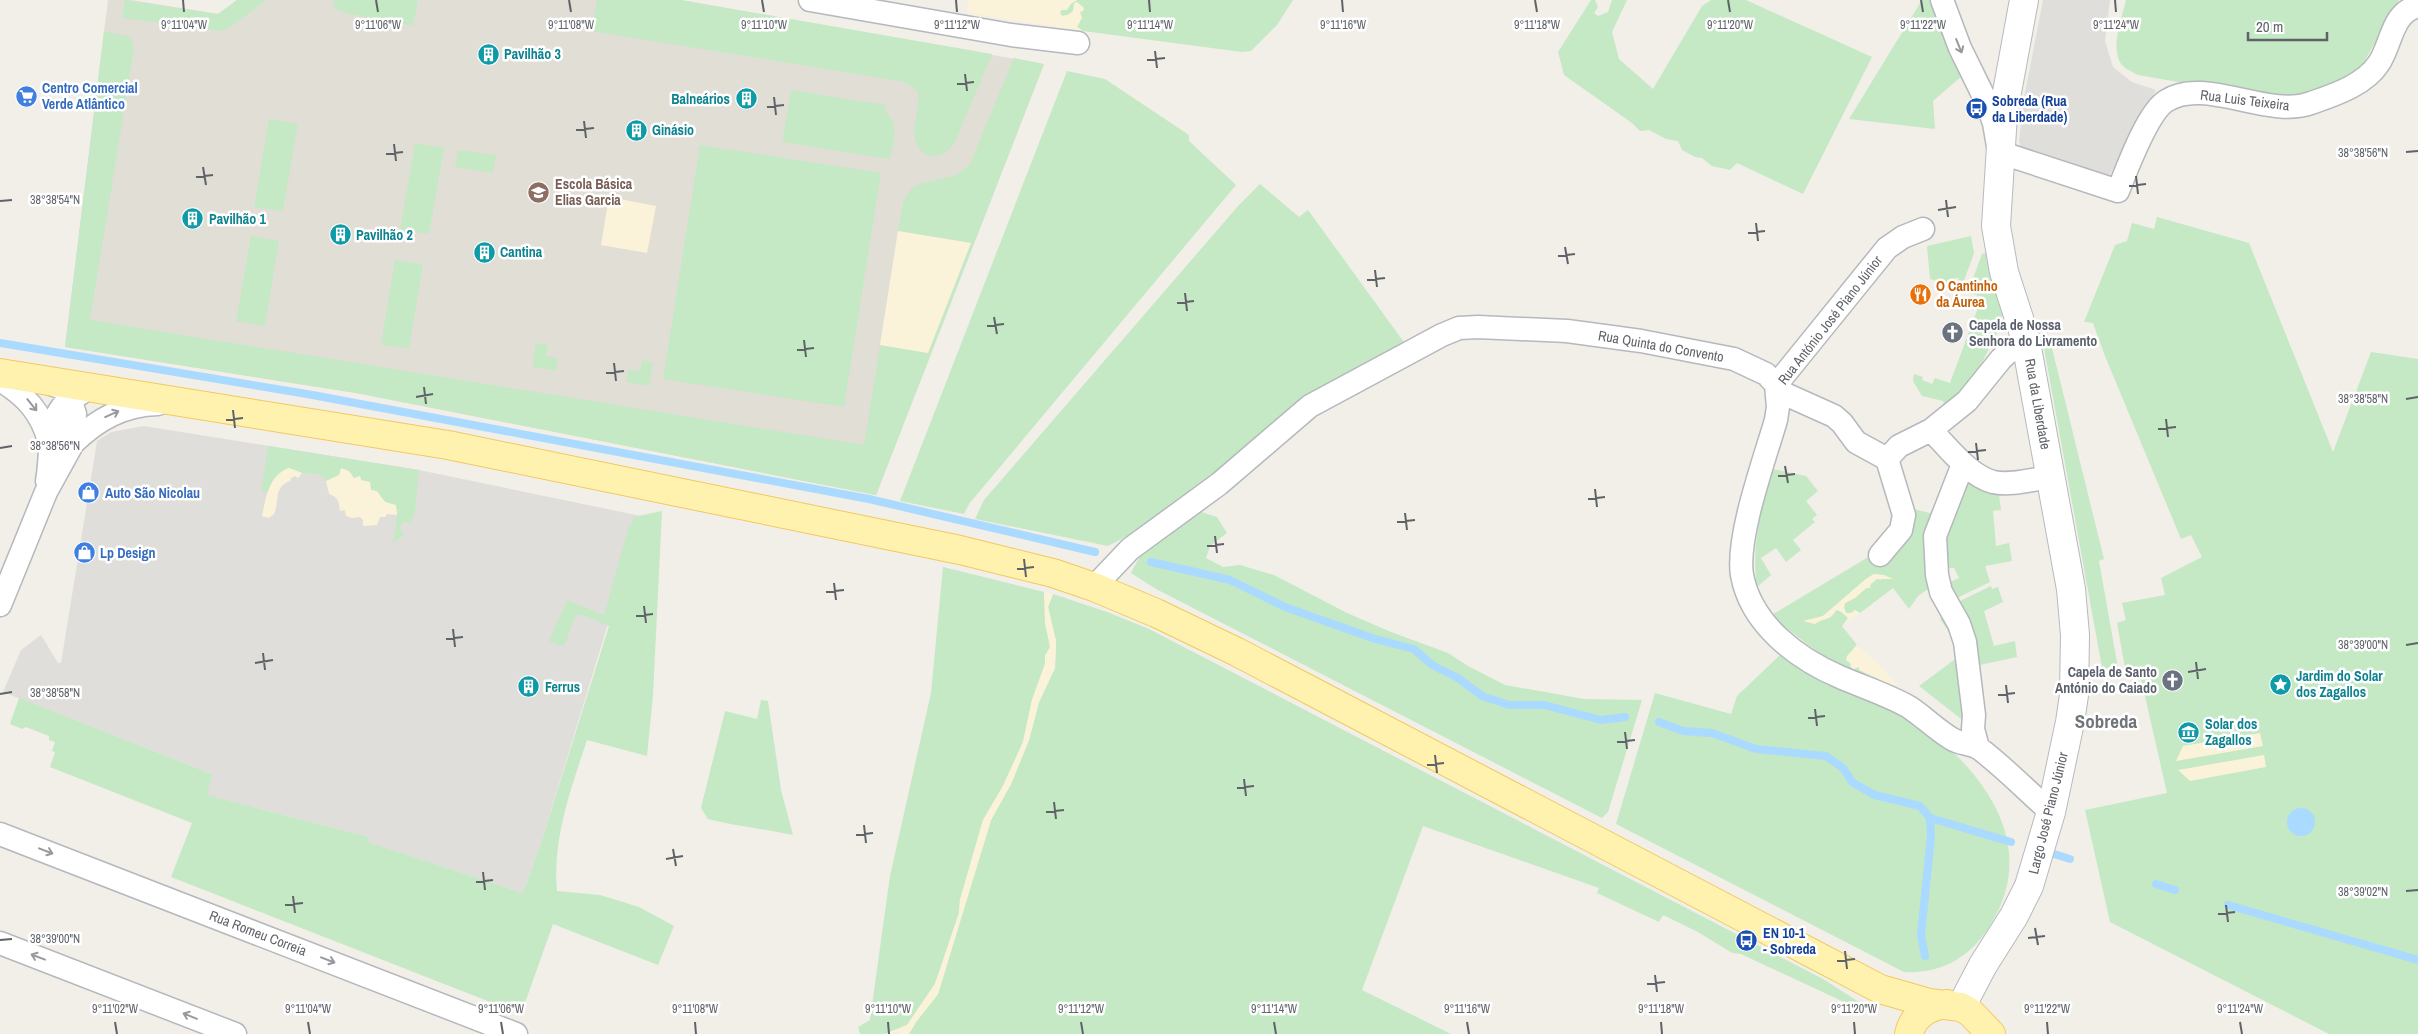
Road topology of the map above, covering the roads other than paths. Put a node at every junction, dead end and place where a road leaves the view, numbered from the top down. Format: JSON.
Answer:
{"nodes":[{"id":1,"x":810,"y":0,"type":"edge"},
{"id":2,"x":1942,"y":0,"type":"edge"},
{"id":3,"x":2024,"y":0,"type":"edge"},
{"id":4,"x":847,"y":4,"type":"edge"},
{"id":5,"x":2418,"y":6,"type":"edge"},
{"id":6,"x":1078,"y":43,"type":"dead end"},
{"id":7,"x":2000,"y":152,"type":"junction"},
{"id":8,"x":1923,"y":229,"type":"dead end"},
{"id":9,"x":2025,"y":337,"type":"junction"},
{"id":10,"x":0,"y":373,"type":"edge"},
{"id":11,"x":0,"y":380,"type":"edge"},
{"id":12,"x":39,"y":380,"type":"junction"},
{"id":13,"x":1776,"y":385,"type":"junction"},
{"id":14,"x":112,"y":391,"type":"junction"},
{"id":15,"x":70,"y":398,"type":"junction"},
{"id":16,"x":205,"y":406,"type":"junction"},
{"id":17,"x":1931,"y":430,"type":"junction"},
{"id":18,"x":49,"y":441,"type":"junction"},
{"id":19,"x":73,"y":443,"type":"junction"},
{"id":20,"x":1887,"y":459,"type":"junction"},
{"id":21,"x":1963,"y":464,"type":"junction"},
{"id":22,"x":2051,"y":477,"type":"junction"},
{"id":23,"x":46,"y":492,"type":"junction"},
{"id":24,"x":1880,"y":555,"type":"dead end"},
{"id":25,"x":9,"y":563,"type":"edge"},
{"id":26,"x":1094,"y":586,"type":"junction"},
{"id":27,"x":0,"y":605,"type":"edge"},
{"id":28,"x":2070,"y":722,"type":"joint"},
{"id":29,"x":1978,"y":748,"type":"junction"},
{"id":30,"x":2051,"y":812,"type":"junction"},
{"id":31,"x":0,"y":834,"type":"edge"},
{"id":32,"x":0,"y":943,"type":"edge"},
{"id":33,"x":1880,"y":989,"type":"junction"},
{"id":34,"x":1973,"y":1020,"type":"edge"},
{"id":35,"x":235,"y":1034,"type":"edge"},
{"id":36,"x":516,"y":1034,"type":"edge"},
{"id":37,"x":1907,"y":1034,"type":"edge"}],
"edges":[{"from":1,"to":4,"type":"street"},
{"from":2,"to":7,"type":"street","one_way":true},
{"from":3,"to":7,"type":"street","name":"Rua da Liberdade"},
{"from":4,"to":6,"type":"street"},
{"from":5,"to":7,"type":"street","name":"Rua Luis Teixeira"},
{"from":7,"to":9,"type":"street","name":"Rua da Liberdade"},
{"from":8,"to":13,"type":"street","name":"Rua António José Piano Júnior"},
{"from":9,"to":17,"type":"street"},
{"from":9,"to":22,"type":"street","name":"Rua da Liberdade"},
{"from":10,"to":12,"type":"main road"},
{"from":11,"to":18,"type":"street","one_way":true},
{"from":12,"to":14,"type":"main road"},
{"from":12,"to":15,"type":"street"},
{"from":13,"to":20,"type":"street","name":"Rua Quinta do Convento"},
{"from":13,"to":26,"type":"street","name":"Rua Quinta do Convento"},
{"from":13,"to":29,"type":"street","name":"Rua António José Piano Júnior"},
{"from":14,"to":15,"type":"street"},
{"from":14,"to":16,"type":"main road"},
{"from":15,"to":18,"type":"street"},
{"from":15,"to":19,"type":"street"},
{"from":19,"to":16,"type":"street","one_way":true},
{"from":16,"to":26,"type":"main road"},
{"from":17,"to":20,"type":"street"},
{"from":17,"to":21,"type":"street"},
{"from":18,"to":23,"type":"street"},
{"from":19,"to":23,"type":"street"},
{"from":20,"to":24,"type":"street"},
{"from":21,"to":22,"type":"street"},
{"from":21,"to":29,"type":"street"},
{"from":22,"to":28,"type":"street","name":"Rua da Liberdade"},
{"from":23,"to":25,"type":"street"},
{"from":25,"to":27,"type":"street"},
{"from":26,"to":33,"type":"main road"},
{"from":28,"to":30,"type":"street","name":"Largo José Piano Júnior"},
{"from":29,"to":30,"type":"street"},
{"from":30,"to":34,"type":"street","name":"Largo José Piano Júnior"},
{"from":31,"to":36,"type":"street","name":"Rua Romeu Correia","one_way":true},
{"from":35,"to":32,"type":"street","one_way":true},
{"from":33,"to":34,"type":"main road"},
{"from":33,"to":37,"type":"main road"},
{"from":34,"to":37,"type":"main road"}]}
